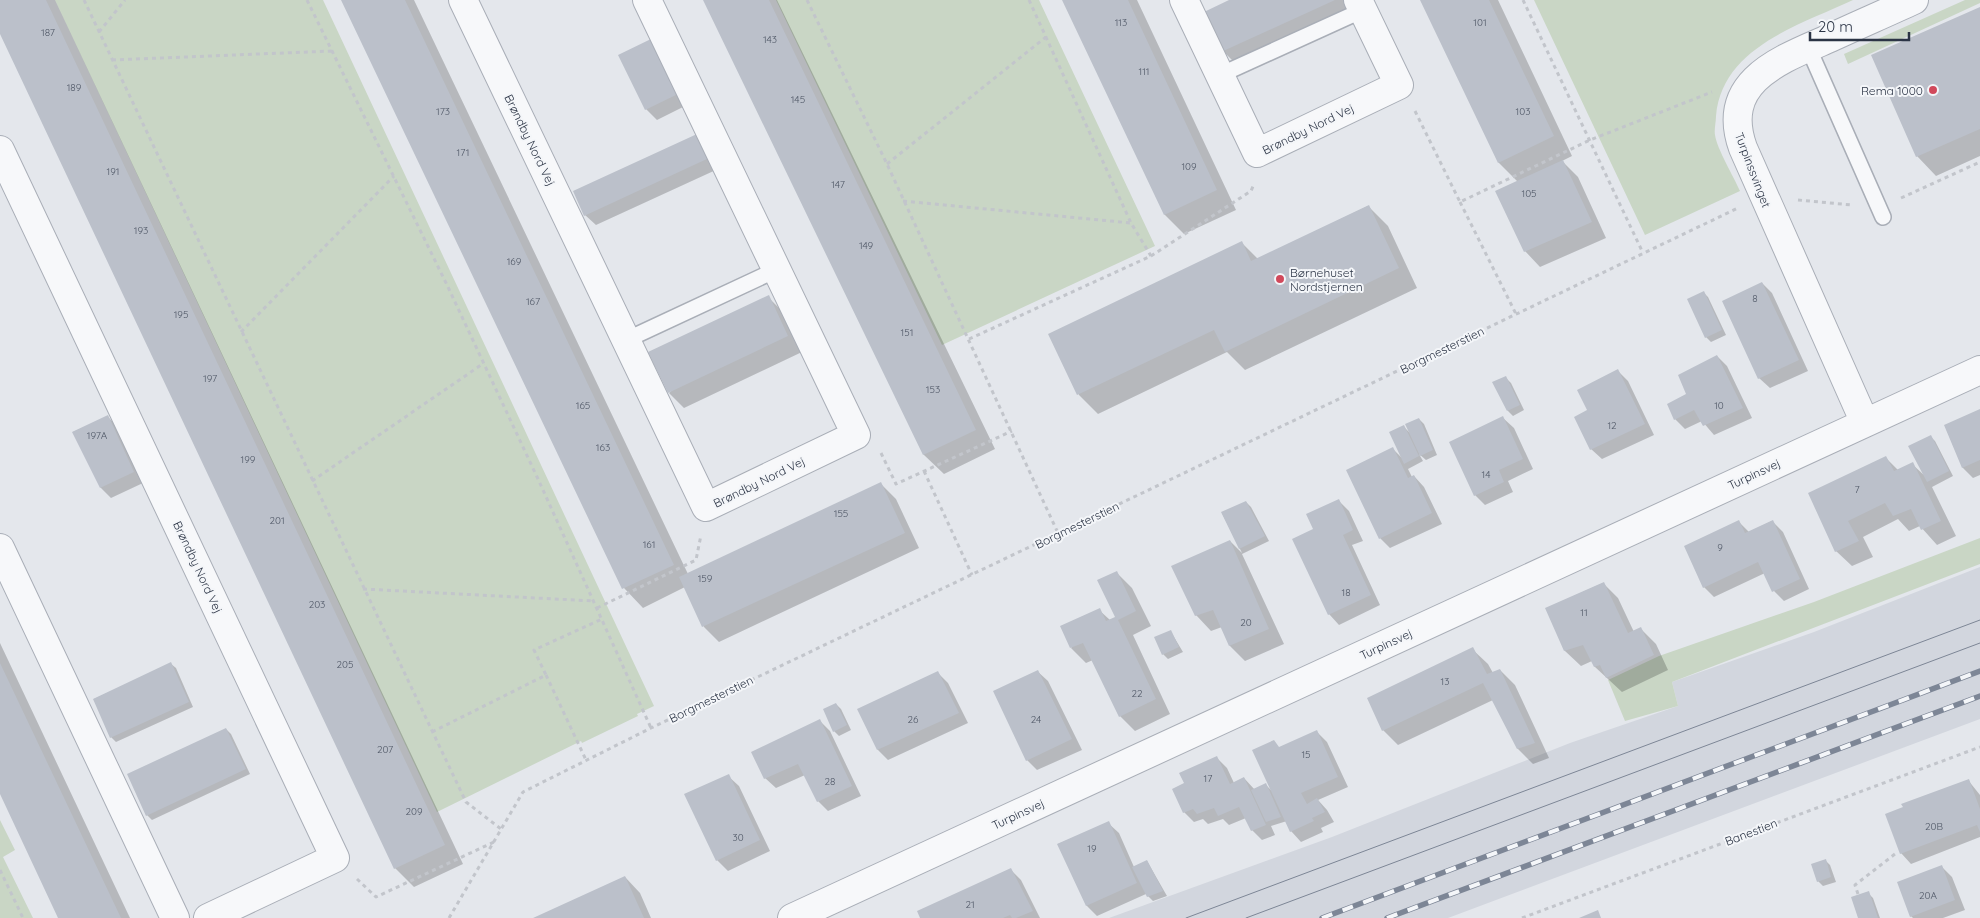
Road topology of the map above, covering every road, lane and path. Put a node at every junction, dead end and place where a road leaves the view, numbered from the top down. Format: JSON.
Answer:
{"nodes":[{"id":1,"x":84,"y":0,"type":"edge"},
{"id":2,"x":124,"y":0,"type":"edge"},
{"id":3,"x":307,"y":0,"type":"edge"},
{"id":4,"x":463,"y":0,"type":"edge"},
{"id":5,"x":647,"y":0,"type":"edge"},
{"id":6,"x":807,"y":0,"type":"edge"},
{"id":7,"x":1029,"y":0,"type":"edge"},
{"id":8,"x":1184,"y":0,"type":"edge"},
{"id":9,"x":1523,"y":0,"type":"edge"},
{"id":10,"x":1914,"y":0,"type":"edge"},
{"id":11,"x":1360,"y":5,"type":"edge"},
{"id":12,"x":99,"y":32,"type":"junction"},
{"id":13,"x":1046,"y":37,"type":"junction"},
{"id":14,"x":1808,"y":47,"type":"junction"},
{"id":15,"x":332,"y":51,"type":"junction"},
{"id":16,"x":112,"y":60,"type":"junction"},
{"id":17,"x":1220,"y":75,"type":"junction"},
{"id":18,"x":1749,"y":86,"type":"junction"},
{"id":19,"x":1414,"y":109,"type":"dead end"},
{"id":20,"x":1590,"y":140,"type":"junction"},
{"id":21,"x":0,"y":150,"type":"edge"},
{"id":22,"x":887,"y":164,"type":"junction"},
{"id":23,"x":1257,"y":175,"type":"dead end"},
{"id":24,"x":394,"y":176,"type":"junction"},
{"id":25,"x":1763,"y":196,"type":"junction"},
{"id":26,"x":902,"y":201,"type":"junction"},
{"id":27,"x":1460,"y":202,"type":"junction"},
{"id":28,"x":1884,"y":217,"type":"dead end"},
{"id":29,"x":1131,"y":223,"type":"junction"},
{"id":30,"x":1643,"y":253,"type":"junction"},
{"id":31,"x":1151,"y":256,"type":"junction"},
{"id":32,"x":776,"y":270,"type":"junction"},
{"id":33,"x":1516,"y":314,"type":"junction"},
{"id":34,"x":241,"y":332,"type":"junction"},
{"id":35,"x":969,"y":339,"type":"junction"},
{"id":36,"x":626,"y":340,"type":"junction"},
{"id":37,"x":484,"y":363,"type":"junction"},
{"id":38,"x":1980,"y":370,"type":"edge"},
{"id":39,"x":1865,"y":423,"type":"junction"},
{"id":40,"x":1012,"y":431,"type":"junction"},
{"id":41,"x":856,"y":435,"type":"junction"},
{"id":42,"x":924,"y":471,"type":"junction"},
{"id":43,"x":312,"y":481,"type":"junction"},
{"id":44,"x":706,"y":507,"type":"junction"},
{"id":45,"x":1059,"y":533,"type":"junction"},
{"id":46,"x":0,"y":548,"type":"edge"},
{"id":47,"x":972,"y":575,"type":"junction"},
{"id":48,"x":363,"y":589,"type":"junction"},
{"id":49,"x":594,"y":601,"type":"junction"},
{"id":50,"x":597,"y":608,"type":"junction"},
{"id":51,"x":602,"y":619,"type":"junction"},
{"id":52,"x":546,"y":675,"type":"junction"},
{"id":53,"x":651,"y":728,"type":"junction"},
{"id":54,"x":432,"y":732,"type":"junction"},
{"id":55,"x":1980,"y":747,"type":"edge"},
{"id":56,"x":586,"y":760,"type":"junction"},
{"id":57,"x":501,"y":829,"type":"junction"},
{"id":58,"x":495,"y":841,"type":"junction"},
{"id":59,"x":1895,"y":854,"type":"dead end"},
{"id":60,"x":335,"y":858,"type":"junction"},
{"id":61,"x":0,"y":870,"type":"edge"},
{"id":62,"x":1858,"y":894,"type":"dead end"},
{"id":63,"x":23,"y":918,"type":"edge"},
{"id":64,"x":175,"y":918,"type":"edge"},
{"id":65,"x":208,"y":918,"type":"edge"},
{"id":66,"x":449,"y":918,"type":"edge"},
{"id":67,"x":792,"y":918,"type":"edge"},
{"id":68,"x":1522,"y":918,"type":"edge"}],
"edges":[{"from":1,"to":12,"type":"path"},
{"from":2,"to":12,"type":"path"},
{"from":3,"to":15,"type":"path"},
{"from":4,"to":36,"type":"street","name":"Brøndby Nord Vej"},
{"from":5,"to":32,"type":"street"},
{"from":6,"to":22,"type":"path"},
{"from":7,"to":13,"type":"path"},
{"from":8,"to":17,"type":"street","name":"Brøndby Nord Vej"},
{"from":9,"to":20,"type":"path"},
{"from":10,"to":14,"type":"street","name":"Turpinssvinget"},
{"from":11,"to":17,"type":"lane"},
{"from":11,"to":17,"type":"street","name":"Brøndby Nord Vej"},
{"from":12,"to":16,"type":"path"},
{"from":13,"to":22,"type":"path"},
{"from":13,"to":29,"type":"path"},
{"from":14,"to":18,"type":"street","name":"Turpinssvinget"},
{"from":14,"to":28,"type":"lane"},
{"from":15,"to":16,"type":"path"},
{"from":15,"to":24,"type":"path"},
{"from":16,"to":34,"type":"path"},
{"from":18,"to":20,"type":"path"},
{"from":18,"to":25,"type":"street","name":"Turpinssvinget"},
{"from":19,"to":27,"type":"path"},
{"from":20,"to":27,"type":"path"},
{"from":20,"to":30,"type":"path"},
{"from":21,"to":60,"type":"street","name":"Brøndby Nord Vej"},
{"from":22,"to":26,"type":"path"},
{"from":23,"to":31,"type":"path"},
{"from":24,"to":34,"type":"path"},
{"from":24,"to":37,"type":"path"},
{"from":25,"to":30,"type":"path","name":"Borgmesterstien"},
{"from":25,"to":39,"type":"street","name":"Turpinssvinget"},
{"from":26,"to":29,"type":"path"},
{"from":26,"to":35,"type":"path"},
{"from":27,"to":33,"type":"path"},
{"from":29,"to":31,"type":"path"},
{"from":30,"to":33,"type":"path","name":"Borgmesterstien"},
{"from":31,"to":35,"type":"path"},
{"from":32,"to":36,"type":"lane"},
{"from":32,"to":41,"type":"street"},
{"from":33,"to":45,"type":"path","name":"Borgmesterstien"},
{"from":34,"to":43,"type":"path"},
{"from":35,"to":40,"type":"path"},
{"from":36,"to":44,"type":"street","name":"Brøndby Nord Vej"},
{"from":37,"to":43,"type":"path"},
{"from":37,"to":49,"type":"path"},
{"from":38,"to":39,"type":"street","name":"Turpinsvej"},
{"from":39,"to":67,"type":"street","name":"Turpinsvej"},
{"from":40,"to":42,"type":"path"},
{"from":40,"to":45,"type":"path"},
{"from":41,"to":42,"type":"path"},
{"from":41,"to":44,"type":"street","name":"Brøndby Nord Vej"},
{"from":42,"to":47,"type":"path"},
{"from":43,"to":48,"type":"path"},
{"from":44,"to":50,"type":"path"},
{"from":45,"to":47,"type":"path","name":"Borgmesterstien"},
{"from":46,"to":64,"type":"street"},
{"from":47,"to":53,"type":"path","name":"Borgmesterstien"},
{"from":48,"to":49,"type":"path"},
{"from":48,"to":54,"type":"path"},
{"from":49,"to":50,"type":"path"},
{"from":50,"to":51,"type":"path"},
{"from":51,"to":52,"type":"path"},
{"from":51,"to":53,"type":"path"},
{"from":52,"to":54,"type":"path"},
{"from":52,"to":56,"type":"path"},
{"from":53,"to":56,"type":"path","name":"Borgmesterstien"},
{"from":54,"to":57,"type":"path"},
{"from":55,"to":68,"type":"path","name":"Banestien"},
{"from":56,"to":57,"type":"path","name":"Borgmesterstien"},
{"from":57,"to":58,"type":"path","name":"Borgmesterstien"},
{"from":58,"to":60,"type":"path"},
{"from":58,"to":66,"type":"path","name":"Borgmesterstien"},
{"from":59,"to":62,"type":"path"},
{"from":60,"to":65,"type":"street"},
{"from":61,"to":63,"type":"path"}]}
